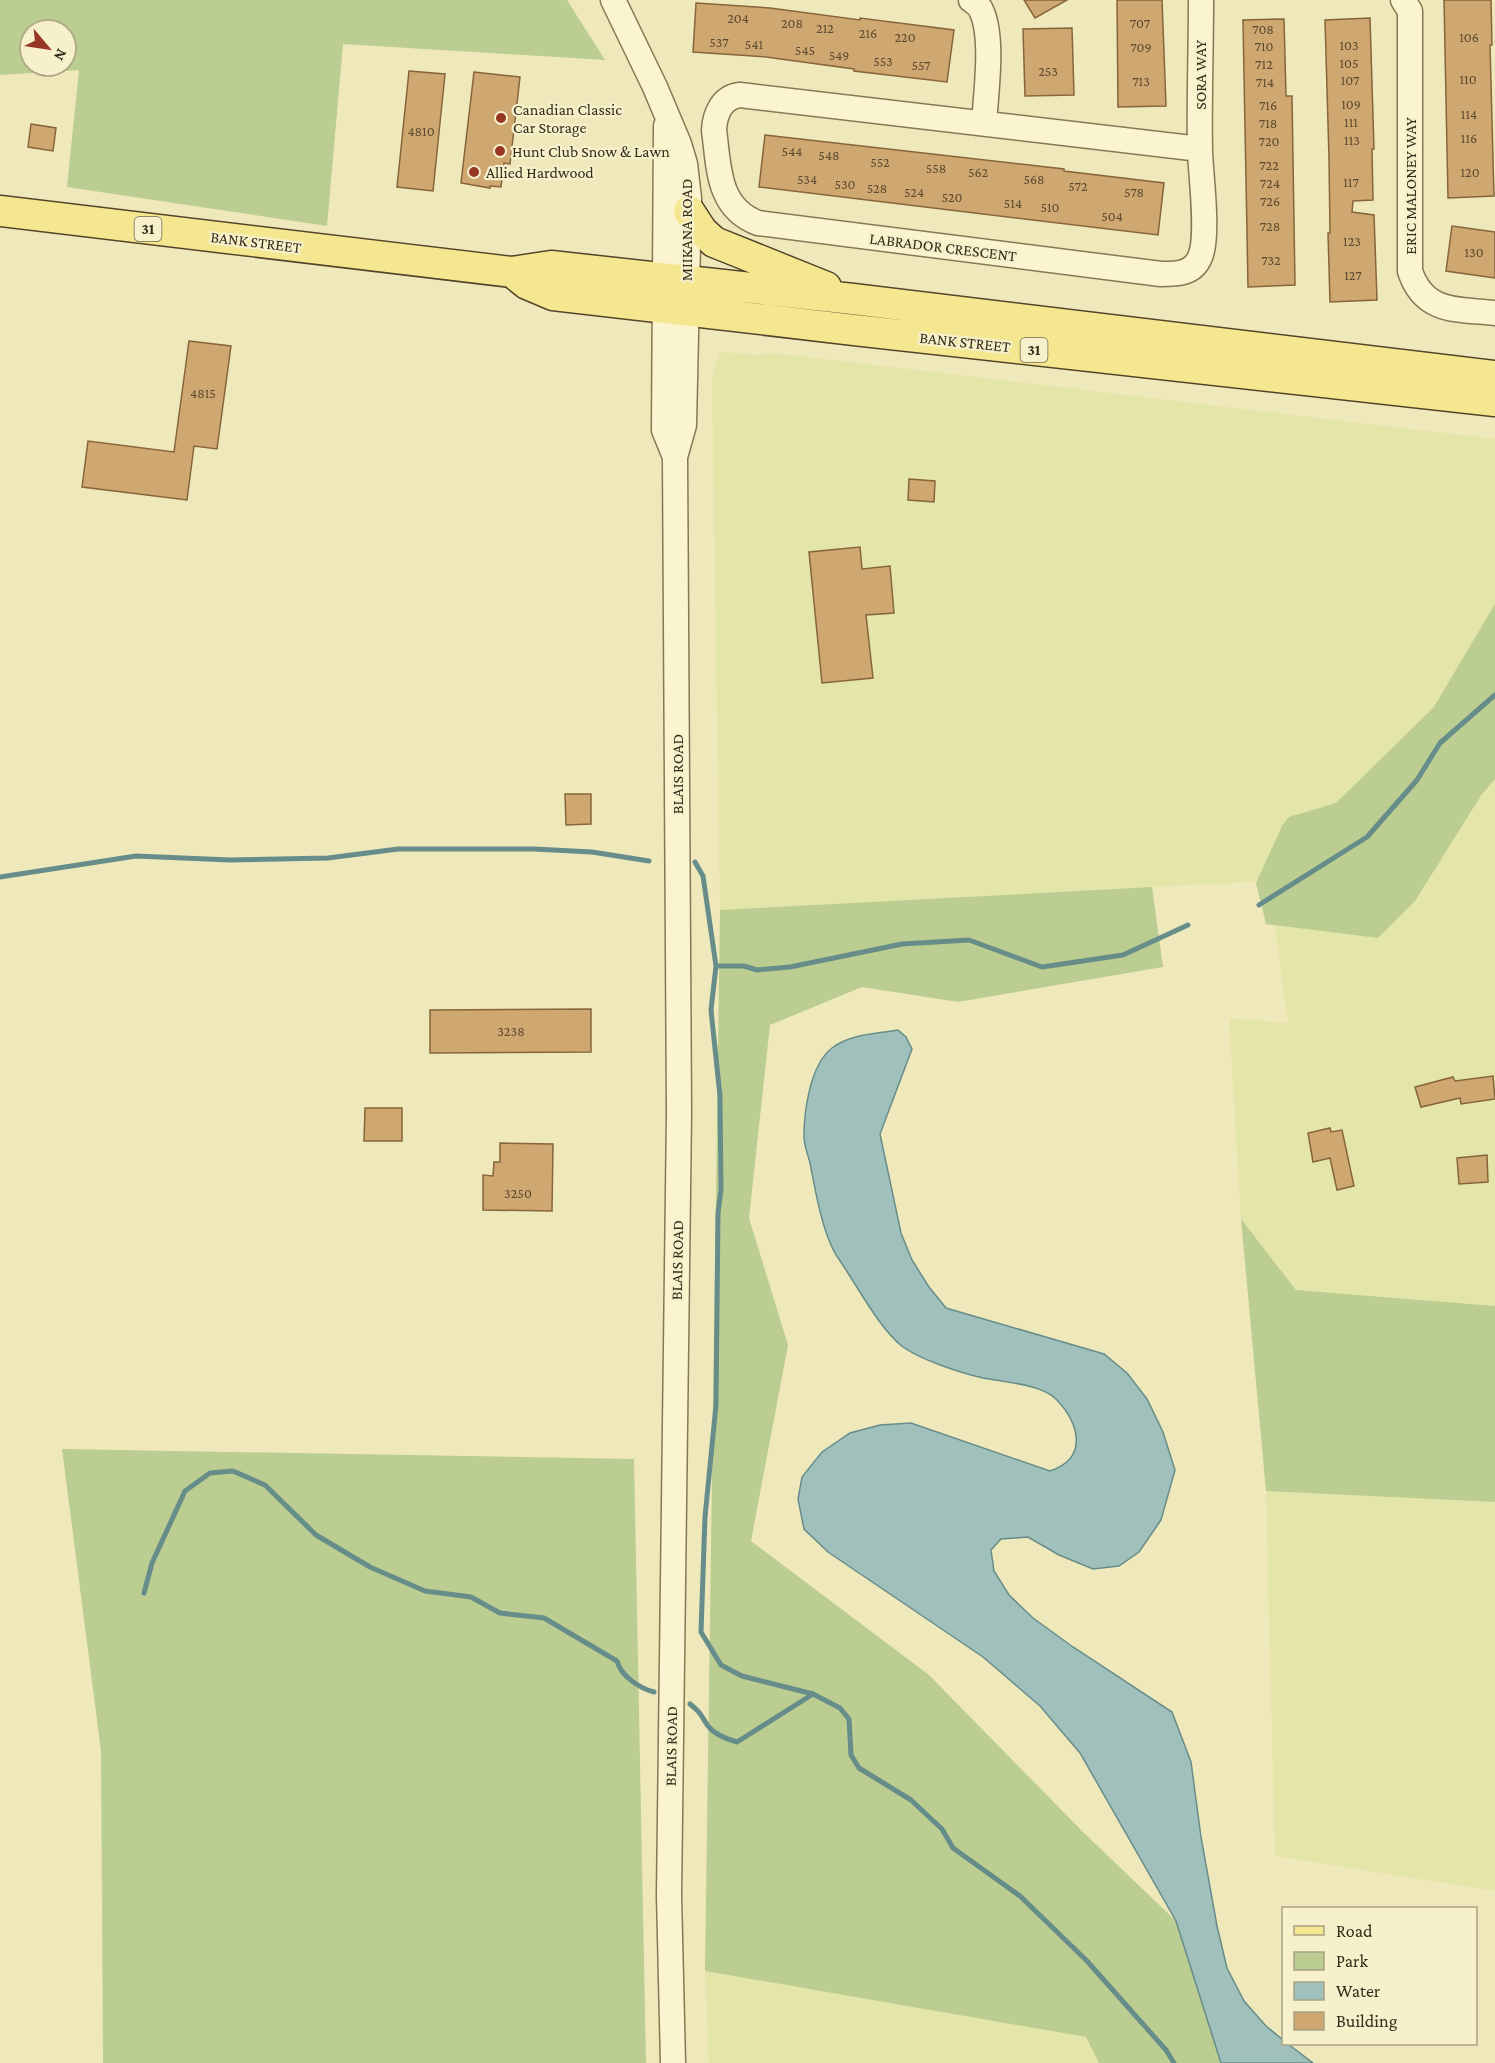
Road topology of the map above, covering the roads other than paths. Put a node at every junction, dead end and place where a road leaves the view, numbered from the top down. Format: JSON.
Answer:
{"nodes":[{"id":1,"x":613,"y":0,"type":"edge"},
{"id":2,"x":971,"y":0,"type":"edge"},
{"id":3,"x":1201,"y":0,"type":"edge"},
{"id":4,"x":1403,"y":0,"type":"edge"},
{"id":5,"x":666,"y":118,"type":"junction"},
{"id":6,"x":984,"y":123,"type":"junction"},
{"id":7,"x":1200,"y":149,"type":"junction"},
{"id":8,"x":0,"y":211,"type":"edge"},
{"id":9,"x":689,"y":211,"type":"junction"},
{"id":10,"x":676,"y":295,"type":"junction"},
{"id":11,"x":853,"y":299,"type":"junction"},
{"id":12,"x":1495,"y":313,"type":"edge"},
{"id":13,"x":1495,"y":376,"type":"edge"},
{"id":14,"x":1495,"y":401,"type":"edge"},
{"id":15,"x":673,"y":2063,"type":"edge"}],
"edges":[{"from":1,"to":5,"type":"street","name":"MIIKANA ROAD"},
{"from":2,"to":6,"type":"street"},
{"from":3,"to":7,"type":"street","name":"SORA WAY"},
{"from":4,"to":12,"type":"street","name":"ERIC MALONEY WAY"},
{"from":5,"to":9,"type":"street","name":"MIIKANA ROAD"},
{"from":5,"to":10,"type":"street","name":"MIIKANA ROAD"},
{"from":6,"to":7,"type":"street","name":"LABRADOR CRESCENT"},
{"from":6,"to":7,"type":"street","name":"LABRADOR CRESCENT"},
{"from":8,"to":10,"type":"main road","name":"BANK STREET","number":"31"},
{"from":9,"to":10,"type":"street","name":"MIIKANA ROAD"},
{"from":9,"to":11,"type":"main road"},
{"from":10,"to":11,"type":"main road","name":"BANK STREET","number":"31"},
{"from":10,"to":14,"type":"main road","name":"BANK STREET","number":"31"},
{"from":10,"to":15,"type":"street","name":"BLAIS ROAD"},
{"from":11,"to":13,"type":"main road","name":"BANK STREET","number":"31"}]}
